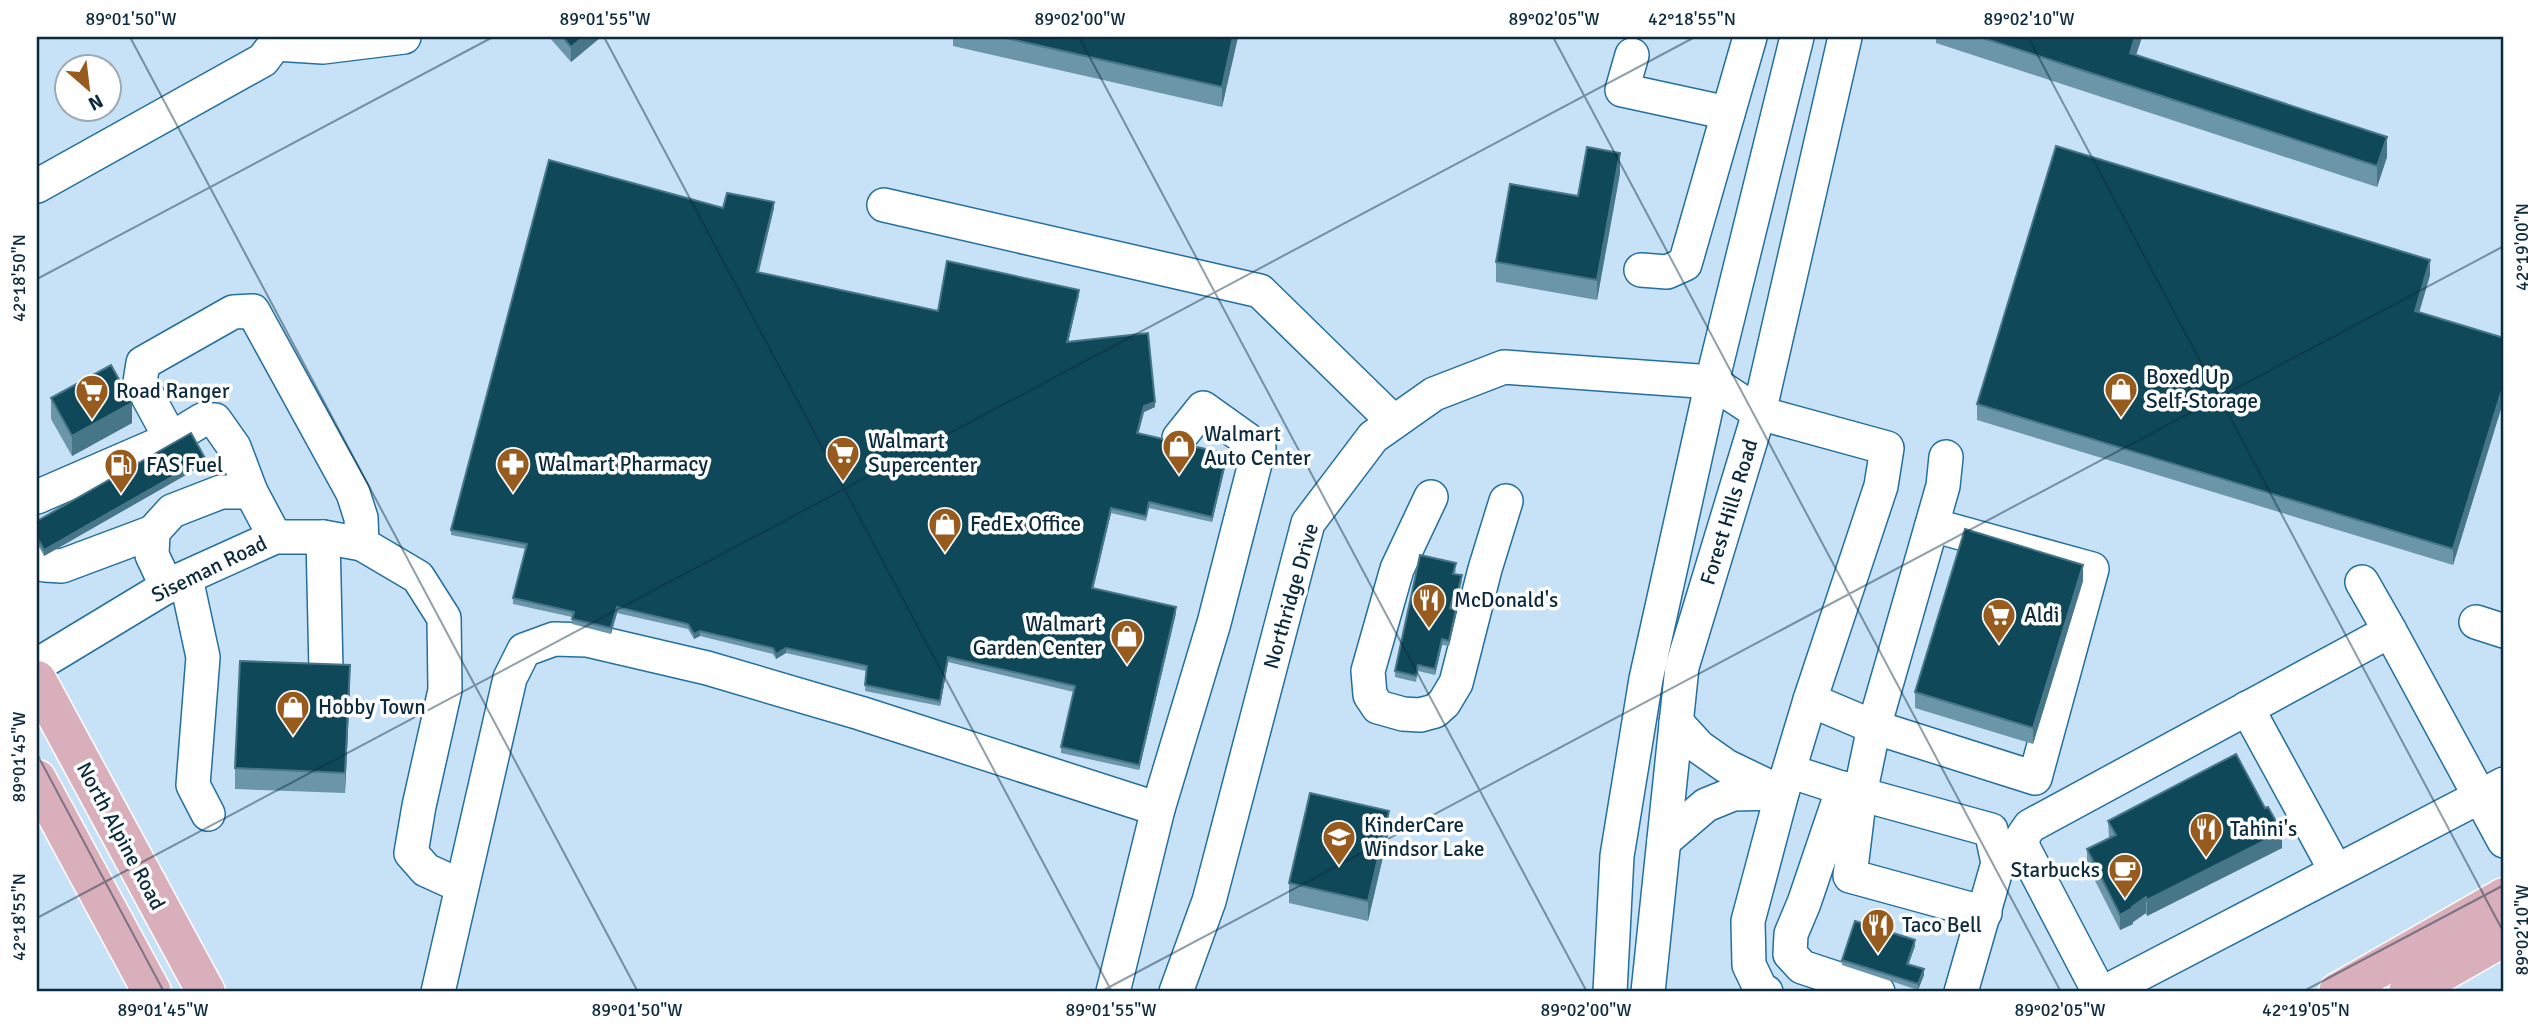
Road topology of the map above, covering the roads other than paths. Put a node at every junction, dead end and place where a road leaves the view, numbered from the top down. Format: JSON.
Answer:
{"nodes":[{"id":1,"x":404,"y":37,"type":"edge"},
{"id":2,"x":1750,"y":37,"type":"edge"},
{"id":3,"x":1797,"y":37,"type":"edge"},
{"id":4,"x":1845,"y":37,"type":"edge"},
{"id":5,"x":276,"y":40,"type":"edge"},
{"id":6,"x":1632,"y":55,"type":"dead end"},
{"id":7,"x":1728,"y":113,"type":"junction"},
{"id":8,"x":37,"y":186,"type":"edge"},
{"id":9,"x":884,"y":205,"type":"dead end"},
{"id":10,"x":1641,"y":270,"type":"dead end"},
{"id":11,"x":1712,"y":382,"type":"junction"},
{"id":12,"x":1759,"y":413,"type":"junction"},
{"id":13,"x":1394,"y":422,"type":"junction"},
{"id":14,"x":1179,"y":438,"type":"dead end"},
{"id":15,"x":171,"y":439,"type":"junction"},
{"id":16,"x":1946,"y":457,"type":"dead end"},
{"id":17,"x":251,"y":492,"type":"junction"},
{"id":18,"x":37,"y":497,"type":"edge"},
{"id":19,"x":1431,"y":497,"type":"dead end"},
{"id":20,"x":1506,"y":501,"type":"dead end"},
{"id":21,"x":1932,"y":524,"type":"junction"},
{"id":22,"x":153,"y":532,"type":"junction"},
{"id":23,"x":275,"y":537,"type":"junction"},
{"id":24,"x":323,"y":537,"type":"junction"},
{"id":25,"x":362,"y":544,"type":"junction"},
{"id":26,"x":37,"y":552,"type":"edge"},
{"id":27,"x":177,"y":582,"type":"junction"},
{"id":28,"x":2362,"y":582,"type":"dead end"},
{"id":29,"x":2390,"y":631,"type":"junction"},
{"id":30,"x":37,"y":665,"type":"edge"},
{"id":31,"x":326,"y":671,"type":"edge"},
{"id":32,"x":37,"y":680,"type":"edge"},
{"id":33,"x":1810,"y":700,"type":"junction"},
{"id":34,"x":2247,"y":708,"type":"junction"},
{"id":35,"x":1676,"y":722,"type":"junction"},
{"id":36,"x":1874,"y":727,"type":"junction"},
{"id":37,"x":37,"y":779,"type":"edge"},
{"id":38,"x":1785,"y":782,"type":"junction"},
{"id":39,"x":2492,"y":790,"type":"edge"},
{"id":40,"x":1852,"y":791,"type":"junction"},
{"id":41,"x":1158,"y":809,"type":"junction"},
{"id":42,"x":208,"y":814,"type":"dead end"},
{"id":43,"x":1664,"y":841,"type":"junction"},
{"id":44,"x":2504,"y":841,"type":"edge"},
{"id":45,"x":2336,"y":871,"type":"junction"},
{"id":46,"x":461,"y":886,"type":"junction"},
{"id":47,"x":2504,"y":897,"type":"edge"},
{"id":48,"x":1985,"y":913,"type":"junction"},
{"id":49,"x":2504,"y":937,"type":"edge"},
{"id":50,"x":152,"y":992,"type":"edge"},
{"id":51,"x":206,"y":992,"type":"edge"},
{"id":52,"x":438,"y":992,"type":"edge"},
{"id":53,"x":1113,"y":992,"type":"edge"},
{"id":54,"x":1176,"y":992,"type":"edge"},
{"id":55,"x":1610,"y":992,"type":"edge"},
{"id":56,"x":1648,"y":992,"type":"edge"},
{"id":57,"x":1766,"y":992,"type":"edge"},
{"id":58,"x":1878,"y":992,"type":"edge"},
{"id":59,"x":1961,"y":992,"type":"edge"},
{"id":60,"x":2099,"y":992,"type":"edge"},
{"id":61,"x":2105,"y":992,"type":"edge"},
{"id":62,"x":2338,"y":992,"type":"edge"},
{"id":63,"x":2408,"y":992,"type":"edge"}],
"edges":[{"from":1,"to":5,"type":"street"},
{"from":2,"to":7,"type":"street"},
{"from":3,"to":11,"type":"street","name":"Forest Hills Road"},
{"from":4,"to":12,"type":"street","name":"Forest Hills Road"},
{"from":5,"to":8,"type":"street"},
{"from":6,"to":7,"type":"street"},
{"from":7,"to":10,"type":"street"},
{"from":9,"to":13,"type":"street"},
{"from":11,"to":12,"type":"street"},
{"from":11,"to":13,"type":"street","name":"Northridge Drive"},
{"from":11,"to":55,"type":"street","name":"Forest Hills Road"},
{"from":12,"to":33,"type":"street"},
{"from":12,"to":35,"type":"street","name":"Forest Hills Road"},
{"from":13,"to":54,"type":"street","name":"Northridge Drive"},
{"from":14,"to":41,"type":"street"},
{"from":15,"to":17,"type":"street"},
{"from":15,"to":18,"type":"street"},
{"from":15,"to":25,"type":"street"},
{"from":16,"to":21,"type":"street"},
{"from":17,"to":22,"type":"street"},
{"from":17,"to":23,"type":"street"},
{"from":19,"to":20,"type":"street"},
{"from":21,"to":36,"type":"street"},
{"from":21,"to":36,"type":"street"},
{"from":22,"to":26,"type":"street"},
{"from":22,"to":27,"type":"street"},
{"from":23,"to":24,"type":"street","name":"Siseman Road"},
{"from":23,"to":27,"type":"street","name":"Siseman Road"},
{"from":24,"to":25,"type":"street","name":"Siseman Road"},
{"from":24,"to":31,"type":"street"},
{"from":25,"to":46,"type":"street","name":"Siseman Road"},
{"from":27,"to":30,"type":"street","name":"Siseman Road"},
{"from":27,"to":42,"type":"street"},
{"from":28,"to":29,"type":"street"},
{"from":29,"to":34,"type":"street"},
{"from":29,"to":39,"type":"street"},
{"from":32,"to":51,"type":"main road","name":"North Alpine Road"},
{"from":33,"to":36,"type":"street"},
{"from":33,"to":38,"type":"street"},
{"from":34,"to":45,"type":"street"},
{"from":34,"to":60,"type":"street"},
{"from":35,"to":38,"type":"street"},
{"from":35,"to":43,"type":"street","name":"Forest Hills Road"},
{"from":36,"to":40,"type":"street"},
{"from":37,"to":50,"type":"main road"},
{"from":38,"to":40,"type":"street"},
{"from":38,"to":43,"type":"street"},
{"from":38,"to":57,"type":"street"},
{"from":39,"to":44,"type":"street"},
{"from":39,"to":45,"type":"street"},
{"from":40,"to":48,"type":"street"},
{"from":40,"to":48,"type":"street"},
{"from":40,"to":58,"type":"street"},
{"from":41,"to":46,"type":"street"},
{"from":41,"to":53,"type":"street"},
{"from":43,"to":56,"type":"street","name":"Forest Hills Road"},
{"from":45,"to":61,"type":"street"},
{"from":46,"to":52,"type":"street"},
{"from":47,"to":62,"type":"main road"},
{"from":48,"to":59,"type":"street"},
{"from":49,"to":63,"type":"main road"}]}
